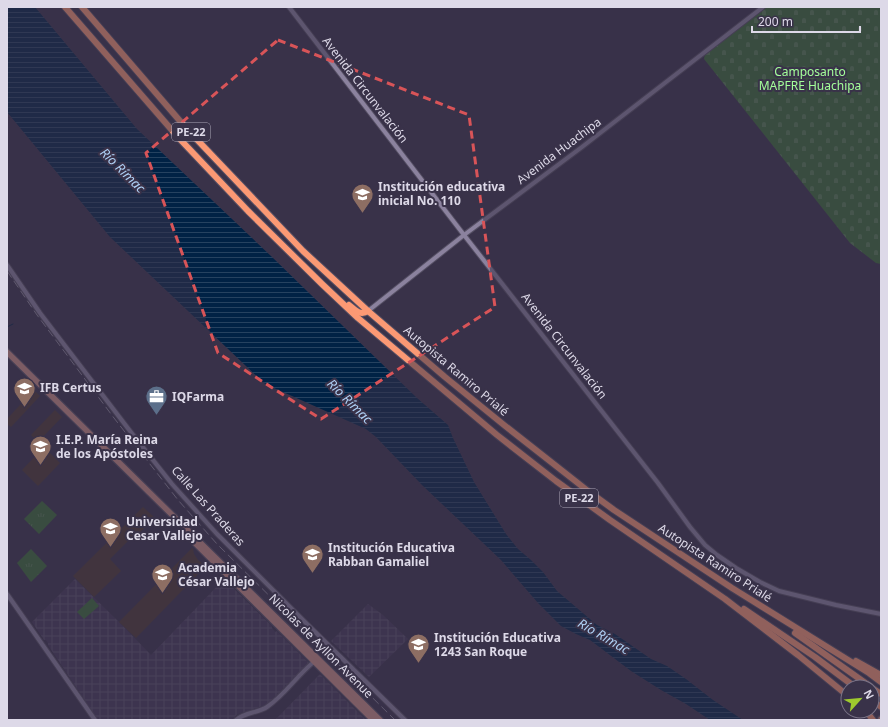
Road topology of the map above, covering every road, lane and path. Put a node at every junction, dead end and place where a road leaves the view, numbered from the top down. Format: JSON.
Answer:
{"nodes":[{"id":1,"x":66,"y":7,"type":"edge"},
{"id":2,"x":82,"y":7,"type":"edge"},
{"id":3,"x":289,"y":7,"type":"edge"},
{"id":4,"x":762,"y":7,"type":"edge"},
{"id":5,"x":464,"y":235,"type":"junction"},
{"id":6,"x":7,"y":265,"type":"edge"},
{"id":7,"x":322,"y":284,"type":"junction"},
{"id":8,"x":368,"y":311,"type":"junction"},
{"id":9,"x":7,"y":352,"type":"edge"},
{"id":10,"x":7,"y":356,"type":"edge"},
{"id":11,"x":732,"y":588,"type":"junction"},
{"id":12,"x":7,"y":594,"type":"edge"},
{"id":13,"x":725,"y":599,"type":"junction"},
{"id":14,"x":881,"y":614,"type":"edge"},
{"id":15,"x":783,"y":620,"type":"junction"},
{"id":16,"x":280,"y":624,"type":"junction"},
{"id":17,"x":316,"y":660,"type":"junction"},
{"id":18,"x":873,"y":670,"type":"junction"},
{"id":19,"x":881,"y":670,"type":"edge"},
{"id":20,"x":844,"y":679,"type":"edge"},
{"id":21,"x":860,"y":679,"type":"edge"},
{"id":22,"x":880,"y":679,"type":"edge"},
{"id":23,"x":840,"y":689,"type":"edge"},
{"id":24,"x":95,"y":720,"type":"edge"},
{"id":25,"x":236,"y":720,"type":"edge"},
{"id":26,"x":373,"y":720,"type":"edge"},
{"id":27,"x":380,"y":720,"type":"edge"},
{"id":28,"x":405,"y":720,"type":"edge"}],
"edges":[{"from":1,"to":7,"type":"highway","name":"Autopista Ramiro Prialé","number":"PE-22"},
{"from":2,"to":8,"type":"highway","name":"Autopista Ramiro Prialé","number":"PE-22"},
{"from":3,"to":5,"type":"street","name":"Avenida Circunvalación"},
{"from":4,"to":5,"type":"street","name":"Avenida Huachipa"},
{"from":5,"to":8,"type":"street","name":"Avenida Huachipa"},
{"from":5,"to":14,"type":"street","name":"Avenida Circunvalación"},
{"from":6,"to":28,"type":"street","name":"Calle Las Praderas"},
{"from":7,"to":8,"type":"highway"},
{"from":7,"to":13,"type":"highway","name":"Autopista Ramiro Prialé","number":"PE-22"},
{"from":8,"to":11,"type":"highway","name":"Autopista Ramiro Prialé","number":"PE-22"},
{"from":9,"to":16,"type":"main road","name":"Nicolas de Ayllon Avenue"},
{"from":10,"to":16,"type":"main road","name":"Nicolas de Ayllon Avenue"},
{"from":11,"to":15,"type":"highway","name":"Autopista Ramiro Prialé","number":"PE-22"},
{"from":11,"to":21,"type":"highway"},
{"from":12,"to":24,"type":"street"},
{"from":13,"to":20,"type":"highway"},
{"from":13,"to":23,"type":"highway","name":"Autopista Ramiro Prialé","number":"PE-22"},
{"from":15,"to":18,"type":"highway"},
{"from":15,"to":22,"type":"highway","name":"Autopista Ramiro Prialé","number":"PE-22"},
{"from":16,"to":17,"type":"main road","name":"Nicolas de Ayllon Avenue"},
{"from":17,"to":25,"type":"street"},
{"from":17,"to":26,"type":"main road","name":"Nicolas de Ayllon Avenue"},
{"from":17,"to":27,"type":"main road","name":"Nicolas de Ayllon Avenue"},
{"from":18,"to":19,"type":"highway"},
{"from":18,"to":22,"type":"highway"}]}
